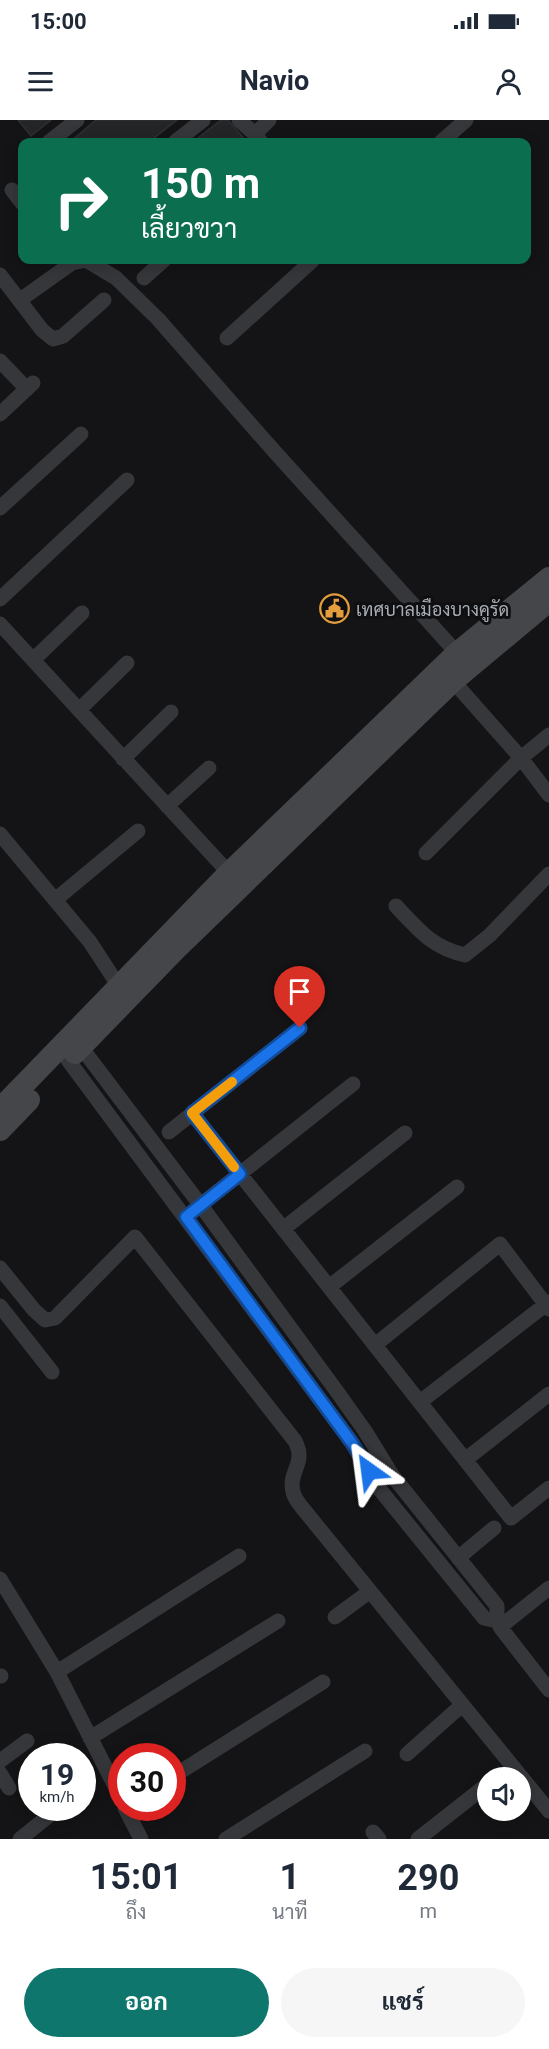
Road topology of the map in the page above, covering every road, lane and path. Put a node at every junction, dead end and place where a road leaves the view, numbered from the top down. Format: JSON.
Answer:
{"nodes":[{"id":1,"x":77,"y":120,"type":"edge"},
{"id":2,"x":203,"y":120,"type":"edge"},
{"id":3,"x":239,"y":120,"type":"edge"},
{"id":4,"x":269,"y":120,"type":"edge"},
{"id":5,"x":466,"y":120,"type":"edge"},
{"id":6,"x":54,"y":138,"type":"edge"},
{"id":7,"x":180,"y":138,"type":"edge"},
{"id":8,"x":258,"y":138,"type":"edge"},
{"id":9,"x":446,"y":138,"type":"edge"},
{"id":10,"x":12,"y":190,"type":"dead end"},
{"id":11,"x":18,"y":198,"type":"edge"},
{"id":12,"x":67,"y":264,"type":"edge"},
{"id":13,"x":93,"y":264,"type":"edge"},
{"id":14,"x":160,"y":264,"type":"edge"},
{"id":15,"x":309,"y":264,"type":"edge"},
{"id":16,"x":0,"y":275,"type":"edge"},
{"id":17,"x":144,"y":278,"type":"dead end"},
{"id":18,"x":20,"y":300,"type":"junction"},
{"id":19,"x":104,"y":300,"type":"dead end"},
{"id":20,"x":226,"y":338,"type":"dead end"},
{"id":21,"x":0,"y":361,"type":"edge"},
{"id":22,"x":0,"y":414,"type":"edge"},
{"id":23,"x":81,"y":434,"type":"dead end"},
{"id":24,"x":127,"y":480,"type":"dead end"},
{"id":25,"x":0,"y":508,"type":"edge"},
{"id":26,"x":549,"y":578,"type":"edge"},
{"id":27,"x":0,"y":599,"type":"edge"},
{"id":28,"x":549,"y":601,"type":"edge"},
{"id":29,"x":82,"y":613,"type":"dead end"},
{"id":30,"x":0,"y":624,"type":"edge"},
{"id":31,"x":33,"y":660,"type":"junction"},
{"id":32,"x":127,"y":663,"type":"dead end"},
{"id":33,"x":455,"y":668,"type":"junction"},
{"id":34,"x":79,"y":710,"type":"junction"},
{"id":35,"x":171,"y":712,"type":"dead end"},
{"id":36,"x":549,"y":735,"type":"edge"},
{"id":37,"x":521,"y":758,"type":"junction"},
{"id":38,"x":123,"y":759,"type":"junction"},
{"id":39,"x":209,"y":768,"type":"dead end"},
{"id":40,"x":549,"y":795,"type":"edge"},
{"id":41,"x":167,"y":806,"type":"junction"},
{"id":42,"x":138,"y":831,"type":"dead end"},
{"id":43,"x":0,"y":834,"type":"edge"},
{"id":44,"x":426,"y":853,"type":"dead end"},
{"id":45,"x":549,"y":874,"type":"edge"},
{"id":46,"x":235,"y":880,"type":"junction"},
{"id":47,"x":55,"y":900,"type":"junction"},
{"id":48,"x":396,"y":906,"type":"dead end"},
{"id":49,"x":118,"y":985,"type":"junction"},
{"id":50,"x":300,"y":1028,"type":"dead end"},
{"id":51,"x":75,"y":1053,"type":"junction"},
{"id":52,"x":353,"y":1084,"type":"dead end"},
{"id":53,"x":0,"y":1109,"type":"edge"},
{"id":54,"x":192,"y":1113,"type":"junction"},
{"id":55,"x":0,"y":1130,"type":"edge"},
{"id":56,"x":169,"y":1132,"type":"dead end"},
{"id":57,"x":405,"y":1133,"type":"dead end"},
{"id":58,"x":240,"y":1174,"type":"junction"},
{"id":59,"x":457,"y":1187,"type":"dead end"},
{"id":60,"x":201,"y":1205,"type":"junction"},
{"id":61,"x":186,"y":1217,"type":"junction"},
{"id":62,"x":283,"y":1229,"type":"junction"},
{"id":63,"x":0,"y":1268,"type":"edge"},
{"id":64,"x":329,"y":1287,"type":"junction"},
{"id":65,"x":548,"y":1305,"type":"edge"},
{"id":66,"x":0,"y":1306,"type":"edge"},
{"id":67,"x":375,"y":1346,"type":"junction"},
{"id":68,"x":317,"y":1365,"type":"junction"},
{"id":69,"x":52,"y":1372,"type":"dead end"},
{"id":70,"x":302,"y":1377,"type":"junction"},
{"id":71,"x":338,"y":1393,"type":"junction"},
{"id":72,"x":549,"y":1394,"type":"edge"},
{"id":73,"x":420,"y":1402,"type":"junction"},
{"id":74,"x":322,"y":1404,"type":"junction"},
{"id":75,"x":465,"y":1460,"type":"junction"},
{"id":76,"x":549,"y":1488,"type":"edge"},
{"id":77,"x":494,"y":1528,"type":"dead end"},
{"id":78,"x":239,"y":1556,"type":"dead end"},
{"id":79,"x":458,"y":1558,"type":"junction"},
{"id":80,"x":0,"y":1579,"type":"edge"},
{"id":81,"x":549,"y":1588,"type":"edge"},
{"id":82,"x":369,"y":1592,"type":"junction"},
{"id":83,"x":335,"y":1617,"type":"dead end"},
{"id":84,"x":278,"y":1621,"type":"dead end"},
{"id":85,"x":499,"y":1624,"type":"junction"},
{"id":86,"x":57,"y":1672,"type":"junction"},
{"id":87,"x":323,"y":1682,"type":"dead end"},
{"id":88,"x":547,"y":1683,"type":"edge"},
{"id":89,"x":462,"y":1705,"type":"junction"},
{"id":90,"x":90,"y":1738,"type":"junction"},
{"id":91,"x":27,"y":1741,"type":"dead end"},
{"id":92,"x":365,"y":1751,"type":"dead end"},
{"id":93,"x":407,"y":1754,"type":"dead end"},
{"id":94,"x":0,"y":1761,"type":"edge"},
{"id":95,"x":510,"y":1765,"type":"junction"},
{"id":96,"x":508,"y":1767,"type":"edge"},
{"id":97,"x":186,"y":1768,"type":"edge"},
{"id":98,"x":0,"y":1773,"type":"edge"},
{"id":99,"x":108,"y":1773,"type":"edge"},
{"id":100,"x":9,"y":1788,"type":"dead end"},
{"id":101,"x":477,"y":1793,"type":"edge"},
{"id":102,"x":549,"y":1811,"type":"edge"},
{"id":103,"x":42,"y":1821,"type":"edge"},
{"id":104,"x":132,"y":1821,"type":"edge"},
{"id":105,"x":20,"y":1839,"type":"edge"},
{"id":106,"x":141,"y":1839,"type":"edge"},
{"id":107,"x":226,"y":1839,"type":"edge"},
{"id":108,"x":418,"y":1839,"type":"edge"}],
"edges":[{"from":1,"to":6,"type":"street"},
{"from":2,"to":7,"type":"street"},
{"from":3,"to":8,"type":"street"},
{"from":4,"to":8,"type":"street"},
{"from":5,"to":9,"type":"street"},
{"from":10,"to":11,"type":"street"},
{"from":12,"to":18,"type":"street"},
{"from":13,"to":33,"type":"street"},
{"from":14,"to":17,"type":"street"},
{"from":15,"to":20,"type":"street"},
{"from":16,"to":18,"type":"street"},
{"from":18,"to":19,"type":"street"},
{"from":21,"to":22,"type":"street"},
{"from":23,"to":25,"type":"street"},
{"from":24,"to":27,"type":"street"},
{"from":26,"to":33,"type":"street"},
{"from":28,"to":33,"type":"street"},
{"from":29,"to":31,"type":"street"},
{"from":30,"to":31,"type":"street"},
{"from":31,"to":34,"type":"street"},
{"from":32,"to":34,"type":"street"},
{"from":33,"to":37,"type":"street"},
{"from":33,"to":46,"type":"street"},
{"from":34,"to":38,"type":"street"},
{"from":35,"to":38,"type":"street"},
{"from":36,"to":37,"type":"street"},
{"from":37,"to":40,"type":"street"},
{"from":37,"to":44,"type":"street"},
{"from":38,"to":41,"type":"street"},
{"from":39,"to":41,"type":"street"},
{"from":41,"to":46,"type":"street"},
{"from":42,"to":47,"type":"street"},
{"from":43,"to":47,"type":"street"},
{"from":45,"to":48,"type":"street"},
{"from":46,"to":49,"type":"street"},
{"from":46,"to":51,"type":"street"},
{"from":47,"to":49,"type":"street"},
{"from":49,"to":53,"type":"street"},
{"from":50,"to":54,"type":"street"},
{"from":51,"to":55,"type":"street"},
{"from":51,"to":60,"type":"street"},
{"from":51,"to":61,"type":"street"},
{"from":52,"to":58,"type":"street"},
{"from":54,"to":56,"type":"street"},
{"from":54,"to":58,"type":"street"},
{"from":57,"to":62,"type":"street"},
{"from":58,"to":60,"type":"street"},
{"from":58,"to":62,"type":"street"},
{"from":59,"to":64,"type":"street"},
{"from":60,"to":61,"type":"street"},
{"from":60,"to":68,"type":"street"},
{"from":61,"to":70,"type":"street"},
{"from":62,"to":64,"type":"street"},
{"from":63,"to":82,"type":"street"},
{"from":64,"to":67,"type":"street"},
{"from":65,"to":67,"type":"street"},
{"from":65,"to":73,"type":"street"},
{"from":66,"to":69,"type":"street"},
{"from":67,"to":73,"type":"street"},
{"from":68,"to":70,"type":"street"},
{"from":68,"to":71,"type":"street"},
{"from":70,"to":74,"type":"street"},
{"from":71,"to":74,"type":"street"},
{"from":71,"to":79,"type":"street"},
{"from":72,"to":75,"type":"street"},
{"from":73,"to":75,"type":"street"},
{"from":74,"to":85,"type":"street"},
{"from":75,"to":76,"type":"street"},
{"from":77,"to":79,"type":"street"},
{"from":78,"to":86,"type":"street"},
{"from":79,"to":85,"type":"street"},
{"from":80,"to":86,"type":"street"},
{"from":81,"to":85,"type":"street"},
{"from":82,"to":83,"type":"street"},
{"from":82,"to":89,"type":"street"},
{"from":84,"to":90,"type":"street"},
{"from":85,"to":88,"type":"street"},
{"from":86,"to":90,"type":"street"},
{"from":87,"to":97,"type":"street"},
{"from":89,"to":93,"type":"street"},
{"from":89,"to":95,"type":"street"},
{"from":90,"to":99,"type":"street"},
{"from":91,"to":94,"type":"street"},
{"from":92,"to":107,"type":"street"},
{"from":95,"to":96,"type":"street"},
{"from":95,"to":102,"type":"street"},
{"from":98,"to":100,"type":"street"},
{"from":101,"to":108,"type":"street"},
{"from":103,"to":105,"type":"street"},
{"from":104,"to":106,"type":"street"}]}
